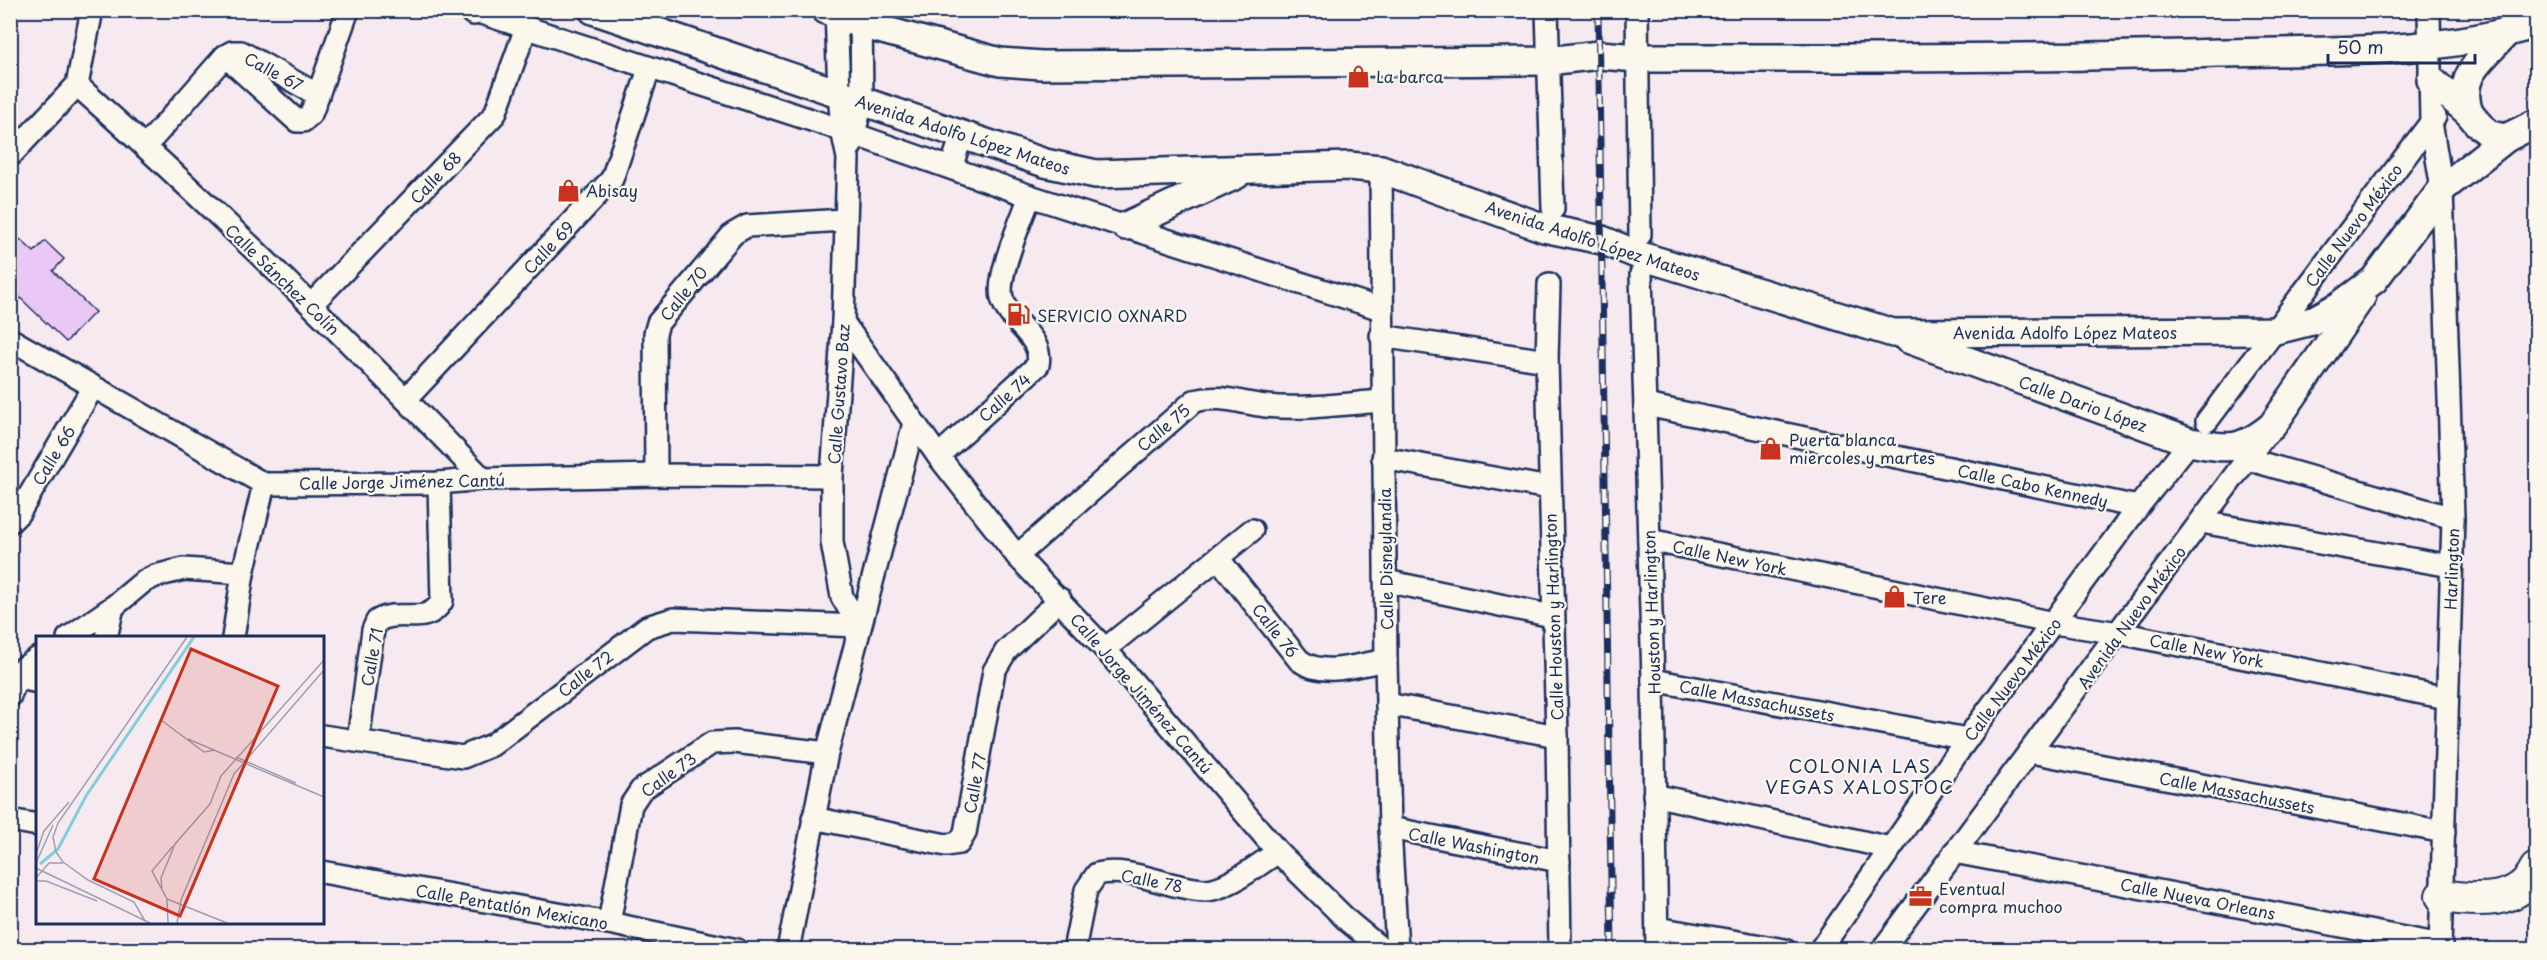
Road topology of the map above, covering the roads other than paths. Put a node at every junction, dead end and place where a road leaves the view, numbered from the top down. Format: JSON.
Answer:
{"nodes":[{"id":1,"x":92,"y":10,"type":"edge"},
{"id":2,"x":348,"y":10,"type":"edge"},
{"id":3,"x":593,"y":10,"type":"edge"},
{"id":4,"x":1547,"y":10,"type":"edge"},
{"id":5,"x":1637,"y":10,"type":"edge"},
{"id":6,"x":2429,"y":10,"type":"edge"},
{"id":7,"x":473,"y":11,"type":"edge"},
{"id":8,"x":844,"y":14,"type":"edge"},
{"id":9,"x":2536,"y":24,"type":"edge"},
{"id":10,"x":526,"y":28,"type":"junction"},
{"id":11,"x":2506,"y":33,"type":"junction"},
{"id":12,"x":2431,"y":46,"type":"junction"},
{"id":13,"x":225,"y":56,"type":"junction"},
{"id":14,"x":1638,"y":58,"type":"junction"},
{"id":15,"x":1548,"y":61,"type":"junction"},
{"id":16,"x":649,"y":69,"type":"junction"},
{"id":17,"x":2431,"y":80,"type":"junction"},
{"id":18,"x":77,"y":86,"type":"junction"},
{"id":19,"x":318,"y":95,"type":"junction"},
{"id":20,"x":2462,"y":96,"type":"junction"},
{"id":21,"x":851,"y":98,"type":"junction"},
{"id":22,"x":2431,"y":122,"type":"junction"},
{"id":23,"x":2536,"y":123,"type":"edge"},
{"id":24,"x":848,"y":132,"type":"junction"},
{"id":25,"x":962,"y":135,"type":"junction"},
{"id":26,"x":2506,"y":138,"type":"junction"},
{"id":27,"x":145,"y":147,"type":"junction"},
{"id":28,"x":10,"y":156,"type":"edge"},
{"id":29,"x":951,"y":168,"type":"junction"},
{"id":30,"x":1381,"y":169,"type":"junction"},
{"id":31,"x":1245,"y":171,"type":"junction"},
{"id":32,"x":2442,"y":189,"type":"junction"},
{"id":33,"x":1030,"y":196,"type":"junction"},
{"id":34,"x":1553,"y":209,"type":"dead end"},
{"id":35,"x":844,"y":220,"type":"junction"},
{"id":36,"x":1126,"y":226,"type":"junction"},
{"id":37,"x":1640,"y":235,"type":"dead end"},
{"id":38,"x":1641,"y":274,"type":"dead end"},
{"id":39,"x":2373,"y":280,"type":"junction"},
{"id":40,"x":1549,"y":284,"type":"dead end"},
{"id":41,"x":311,"y":305,"type":"junction"},
{"id":42,"x":1381,"y":309,"type":"junction"},
{"id":43,"x":843,"y":322,"type":"junction"},
{"id":44,"x":2272,"y":331,"type":"junction"},
{"id":45,"x":1893,"y":333,"type":"junction"},
{"id":46,"x":1381,"y":336,"type":"junction"},
{"id":47,"x":10,"y":339,"type":"edge"},
{"id":48,"x":1546,"y":361,"type":"junction"},
{"id":49,"x":93,"y":387,"type":"junction"},
{"id":50,"x":406,"y":399,"type":"junction"},
{"id":51,"x":1381,"y":401,"type":"junction"},
{"id":52,"x":1646,"y":405,"type":"junction"},
{"id":53,"x":2207,"y":421,"type":"dead end"},
{"id":54,"x":914,"y":423,"type":"junction"},
{"id":55,"x":2272,"y":426,"type":"junction"},
{"id":56,"x":2190,"y":442,"type":"junction"},
{"id":57,"x":938,"y":456,"type":"junction"},
{"id":58,"x":1383,"y":458,"type":"junction"},
{"id":59,"x":2247,"y":459,"type":"junction"},
{"id":60,"x":657,"y":475,"type":"junction"},
{"id":61,"x":832,"y":476,"type":"junction"},
{"id":62,"x":483,"y":479,"type":"junction"},
{"id":63,"x":439,"y":483,"type":"junction"},
{"id":64,"x":264,"y":484,"type":"junction"},
{"id":65,"x":1550,"y":488,"type":"junction"},
{"id":66,"x":2138,"y":507,"type":"junction"},
{"id":67,"x":2453,"y":518,"type":"junction"},
{"id":68,"x":10,"y":522,"type":"edge"},
{"id":69,"x":2200,"y":522,"type":"junction"},
{"id":70,"x":1252,"y":530,"type":"dead end"},
{"id":71,"x":1649,"y":540,"type":"junction"},
{"id":72,"x":1017,"y":556,"type":"junction"},
{"id":73,"x":1218,"y":558,"type":"junction"},
{"id":74,"x":2451,"y":566,"type":"junction"},
{"id":75,"x":243,"y":573,"type":"junction"},
{"id":76,"x":1386,"y":581,"type":"junction"},
{"id":77,"x":1060,"y":599,"type":"junction"},
{"id":78,"x":113,"y":607,"type":"junction"},
{"id":79,"x":1552,"y":616,"type":"junction"},
{"id":80,"x":2054,"y":623,"type":"junction"},
{"id":81,"x":859,"y":626,"type":"junction"},
{"id":82,"x":2119,"y":633,"type":"junction"},
{"id":83,"x":71,"y":636,"type":"edge"},
{"id":84,"x":106,"y":636,"type":"edge"},
{"id":85,"x":232,"y":636,"type":"edge"},
{"id":86,"x":1106,"y":649,"type":"junction"},
{"id":87,"x":36,"y":659,"type":"edge"},
{"id":88,"x":1386,"y":660,"type":"junction"},
{"id":89,"x":1653,"y":680,"type":"junction"},
{"id":90,"x":36,"y":682,"type":"edge"},
{"id":91,"x":13,"y":686,"type":"edge"},
{"id":92,"x":2447,"y":698,"type":"junction"},
{"id":93,"x":1387,"y":704,"type":"junction"},
{"id":94,"x":324,"y":736,"type":"edge"},
{"id":95,"x":1557,"y":736,"type":"junction"},
{"id":96,"x":1967,"y":739,"type":"junction"},
{"id":97,"x":358,"y":741,"type":"junction"},
{"id":98,"x":2031,"y":752,"type":"junction"},
{"id":99,"x":827,"y":753,"type":"junction"},
{"id":100,"x":1654,"y":795,"type":"junction"},
{"id":101,"x":813,"y":818,"type":"junction"},
{"id":102,"x":10,"y":820,"type":"edge"},
{"id":103,"x":36,"y":825,"type":"edge"},
{"id":104,"x":1390,"y":828,"type":"junction"},
{"id":105,"x":2444,"y":832,"type":"junction"},
{"id":106,"x":1890,"y":848,"type":"junction"},
{"id":107,"x":1278,"y":852,"type":"junction"},
{"id":108,"x":1954,"y":852,"type":"junction"},
{"id":109,"x":1559,"y":861,"type":"junction"},
{"id":110,"x":2536,"y":869,"type":"edge"},
{"id":111,"x":324,"y":872,"type":"edge"},
{"id":112,"x":2442,"y":896,"type":"junction"},
{"id":113,"x":609,"y":923,"type":"junction"},
{"id":114,"x":1657,"y":939,"type":"edge"},
{"id":115,"x":2441,"y":947,"type":"edge"},
{"id":116,"x":737,"y":950,"type":"edge"},
{"id":117,"x":788,"y":950,"type":"edge"},
{"id":118,"x":1074,"y":950,"type":"edge"},
{"id":119,"x":1383,"y":950,"type":"edge"},
{"id":120,"x":1396,"y":950,"type":"edge"},
{"id":121,"x":1560,"y":950,"type":"edge"},
{"id":122,"x":1785,"y":950,"type":"edge"},
{"id":123,"x":1820,"y":950,"type":"edge"},
{"id":124,"x":1882,"y":950,"type":"edge"}],
"edges":[{"from":1,"to":18,"type":"street"},
{"from":2,"to":19,"type":"street","name":"Calle 67"},
{"from":3,"to":21,"type":"main road","name":"Avenida Adolfo López Mateos"},
{"from":4,"to":15,"type":"street"},
{"from":5,"to":14,"type":"street"},
{"from":6,"to":12,"type":"street","name":"Harlington"},
{"from":7,"to":10,"type":"street"},
{"from":8,"to":15,"type":"main road"},
{"from":8,"to":21,"type":"street","name":"Calle Gustavo Baz"},
{"from":9,"to":11,"type":"main road"},
{"from":10,"to":16,"type":"street"},
{"from":10,"to":41,"type":"street","name":"Calle 68"},
{"from":11,"to":12,"type":"main road"},
{"from":11,"to":20,"type":"main road","name":"Calle Nuevo México"},
{"from":12,"to":14,"type":"main road"},
{"from":12,"to":17,"type":"street","name":"Harlington"},
{"from":13,"to":19,"type":"street","name":"Calle 67"},
{"from":13,"to":19,"type":"street"},
{"from":13,"to":27,"type":"street","name":"Calle 67"},
{"from":14,"to":15,"type":"main road"},
{"from":14,"to":37,"type":"street"},
{"from":15,"to":34,"type":"street"},
{"from":16,"to":24,"type":"street"},
{"from":16,"to":50,"type":"street","name":"Calle 69"},
{"from":17,"to":20,"type":"main road"},
{"from":17,"to":22,"type":"street","name":"Harlington"},
{"from":18,"to":27,"type":"street","name":"Calle Sánchez Colín"},
{"from":18,"to":28,"type":"street"},
{"from":20,"to":22,"type":"street","name":"Calle Nuevo México"},
{"from":20,"to":26,"type":"main road"},
{"from":21,"to":24,"type":"street","name":"Calle Gustavo Baz"},
{"from":21,"to":25,"type":"main road","name":"Avenida Adolfo López Mateos"},
{"from":22,"to":32,"type":"street","name":"Harlington"},
{"from":22,"to":44,"type":"street","name":"Calle Nuevo México"},
{"from":23,"to":26,"type":"main road","name":"Avenida Adolfo López Mateos"},
{"from":24,"to":29,"type":"street"},
{"from":24,"to":35,"type":"street","name":"Calle Gustavo Baz"},
{"from":25,"to":29,"type":"street"},
{"from":25,"to":31,"type":"main road","name":"Avenida Adolfo López Mateos"},
{"from":26,"to":32,"type":"main road","name":"Avenida Adolfo López Mateos"},
{"from":27,"to":41,"type":"street","name":"Calle Sánchez Colín"},
{"from":29,"to":33,"type":"street"},
{"from":30,"to":31,"type":"main road","name":"Avenida Adolfo López Mateos"},
{"from":30,"to":42,"type":"street","name":"Calle Disneylandia"},
{"from":30,"to":45,"type":"main road","name":"Avenida Adolfo López Mateos"},
{"from":31,"to":36,"type":"main road"},
{"from":32,"to":39,"type":"main road","name":"Avenida Adolfo López Mateos"},
{"from":32,"to":67,"type":"street","name":"Harlington"},
{"from":33,"to":36,"type":"street"},
{"from":33,"to":57,"type":"street","name":"Calle 74"},
{"from":35,"to":43,"type":"street","name":"Calle Gustavo Baz"},
{"from":35,"to":60,"type":"street","name":"Calle 70"},
{"from":36,"to":42,"type":"street"},
{"from":38,"to":52,"type":"street","name":"Houston y Harlington"},
{"from":39,"to":44,"type":"main road","name":"Avenida Adolfo López Mateos"},
{"from":39,"to":55,"type":"main road","name":"Avenida Nuevo México"},
{"from":40,"to":48,"type":"street","name":"Calle Houston y Harlington"},
{"from":41,"to":50,"type":"street","name":"Calle Sánchez Colín"},
{"from":42,"to":46,"type":"street","name":"Calle Disneylandia"},
{"from":43,"to":54,"type":"street","name":"Calle Jorge Jiménez Cantú"},
{"from":43,"to":61,"type":"street","name":"Calle Gustavo Baz"},
{"from":44,"to":45,"type":"main road","name":"Avenida Adolfo López Mateos"},
{"from":44,"to":53,"type":"street","name":"Calle Nuevo México"},
{"from":45,"to":56,"type":"main road","name":"Calle Dario López"},
{"from":46,"to":48,"type":"street"},
{"from":46,"to":51,"type":"street","name":"Calle Disneylandia"},
{"from":47,"to":49,"type":"street","name":"Calle Jorge Jiménez Cantú"},
{"from":48,"to":65,"type":"street","name":"Calle Houston y Harlington"},
{"from":49,"to":64,"type":"street","name":"Calle Jorge Jiménez Cantú"},
{"from":49,"to":68,"type":"street","name":"Calle 66"},
{"from":50,"to":62,"type":"street","name":"Calle Sánchez Colín"},
{"from":51,"to":58,"type":"street","name":"Calle Disneylandia"},
{"from":51,"to":72,"type":"street","name":"Calle 75"},
{"from":52,"to":66,"type":"street","name":"Calle Cabo Kennedy"},
{"from":52,"to":71,"type":"street","name":"Houston y Harlington"},
{"from":54,"to":57,"type":"street","name":"Calle Jorge Jiménez Cantú"},
{"from":54,"to":81,"type":"street"},
{"from":55,"to":56,"type":"main road","name":"Calle Dario López"},
{"from":55,"to":59,"type":"street","name":"Avenida Nuevo México"},
{"from":56,"to":66,"type":"street","name":"Calle Nuevo México"},
{"from":57,"to":72,"type":"street","name":"Calle Jorge Jiménez Cantú"},
{"from":58,"to":65,"type":"street"},
{"from":58,"to":76,"type":"street","name":"Calle Disneylandia"},
{"from":59,"to":67,"type":"street"},
{"from":59,"to":69,"type":"street","name":"Avenida Nuevo México"},
{"from":60,"to":61,"type":"street","name":"Calle Jorge Jiménez Cantú"},
{"from":60,"to":62,"type":"street","name":"Calle Jorge Jiménez Cantú"},
{"from":61,"to":81,"type":"street","name":"Calle Gustavo Baz"},
{"from":62,"to":63,"type":"street","name":"Calle Jorge Jiménez Cantú"},
{"from":63,"to":64,"type":"street","name":"Calle Jorge Jiménez Cantú"},
{"from":63,"to":97,"type":"street","name":"Calle 71"},
{"from":64,"to":75,"type":"street"},
{"from":65,"to":79,"type":"street","name":"Calle Houston y Harlington"},
{"from":66,"to":80,"type":"street","name":"Calle Nuevo México"},
{"from":67,"to":74,"type":"street","name":"Harlington"},
{"from":69,"to":74,"type":"street"},
{"from":69,"to":82,"type":"street","name":"Avenida Nuevo México"},
{"from":70,"to":73,"type":"street"},
{"from":71,"to":80,"type":"street","name":"Calle New York"},
{"from":71,"to":89,"type":"street","name":"Houston y Harlington"},
{"from":72,"to":77,"type":"street","name":"Calle Jorge Jiménez Cantú"},
{"from":73,"to":86,"type":"street"},
{"from":73,"to":88,"type":"street","name":"Calle 76"},
{"from":74,"to":92,"type":"street","name":"Harlington"},
{"from":75,"to":78,"type":"street"},
{"from":75,"to":85,"type":"street"},
{"from":76,"to":79,"type":"street"},
{"from":76,"to":88,"type":"street","name":"Calle Disneylandia"},
{"from":77,"to":86,"type":"street","name":"Calle Jorge Jiménez Cantú"},
{"from":77,"to":101,"type":"street","name":"Calle 77"},
{"from":78,"to":83,"type":"street"},
{"from":78,"to":84,"type":"street"},
{"from":79,"to":95,"type":"street","name":"Calle Houston y Harlington"},
{"from":80,"to":82,"type":"street","name":"Calle New York"},
{"from":80,"to":96,"type":"street","name":"Calle Nuevo México"},
{"from":81,"to":97,"type":"street","name":"Calle 72"},
{"from":81,"to":99,"type":"street"},
{"from":82,"to":92,"type":"street","name":"Calle New York"},
{"from":82,"to":98,"type":"street","name":"Avenida Nuevo México"},
{"from":86,"to":107,"type":"street","name":"Calle Jorge Jiménez Cantú"},
{"from":87,"to":91,"type":"street"},
{"from":88,"to":93,"type":"street","name":"Calle Disneylandia"},
{"from":89,"to":96,"type":"street","name":"Calle Massachussets"},
{"from":89,"to":100,"type":"street","name":"Houston y Harlington"},
{"from":90,"to":91,"type":"street"},
{"from":92,"to":105,"type":"street","name":"Harlington"},
{"from":93,"to":95,"type":"street"},
{"from":93,"to":104,"type":"street","name":"Calle Disneylandia"},
{"from":94,"to":97,"type":"street","name":"Calle 72"},
{"from":95,"to":109,"type":"street","name":"Calle Houston y Harlington"},
{"from":96,"to":106,"type":"street","name":"Calle Nuevo México"},
{"from":98,"to":105,"type":"street","name":"Calle Massachussets"},
{"from":98,"to":108,"type":"street","name":"Avenida Nuevo México"},
{"from":99,"to":101,"type":"street"},
{"from":99,"to":113,"type":"street","name":"Calle 73"},
{"from":100,"to":106,"type":"street"},
{"from":100,"to":114,"type":"street","name":"Houston y Harlington"},
{"from":101,"to":117,"type":"street"},
{"from":102,"to":103,"type":"street"},
{"from":104,"to":109,"type":"street","name":"Calle Washington"},
{"from":104,"to":120,"type":"street","name":"Calle Disneylandia"},
{"from":105,"to":112,"type":"street","name":"Harlington"},
{"from":106,"to":123,"type":"street","name":"Calle Nuevo México"},
{"from":107,"to":118,"type":"street","name":"Calle 78"},
{"from":107,"to":119,"type":"street","name":"Calle Jorge Jiménez Cantú"},
{"from":108,"to":115,"type":"street","name":"Calle Nueva Orleans"},
{"from":108,"to":124,"type":"street","name":"Avenida Nuevo México"},
{"from":109,"to":121,"type":"street","name":"Calle Houston y Harlington"},
{"from":110,"to":112,"type":"highway"},
{"from":111,"to":113,"type":"street","name":"Calle Pentatlón Mexicano"},
{"from":112,"to":115,"type":"street","name":"Harlington"},
{"from":113,"to":116,"type":"street","name":"Calle Pentatlón Mexicano"},
{"from":114,"to":122,"type":"street"}]}
